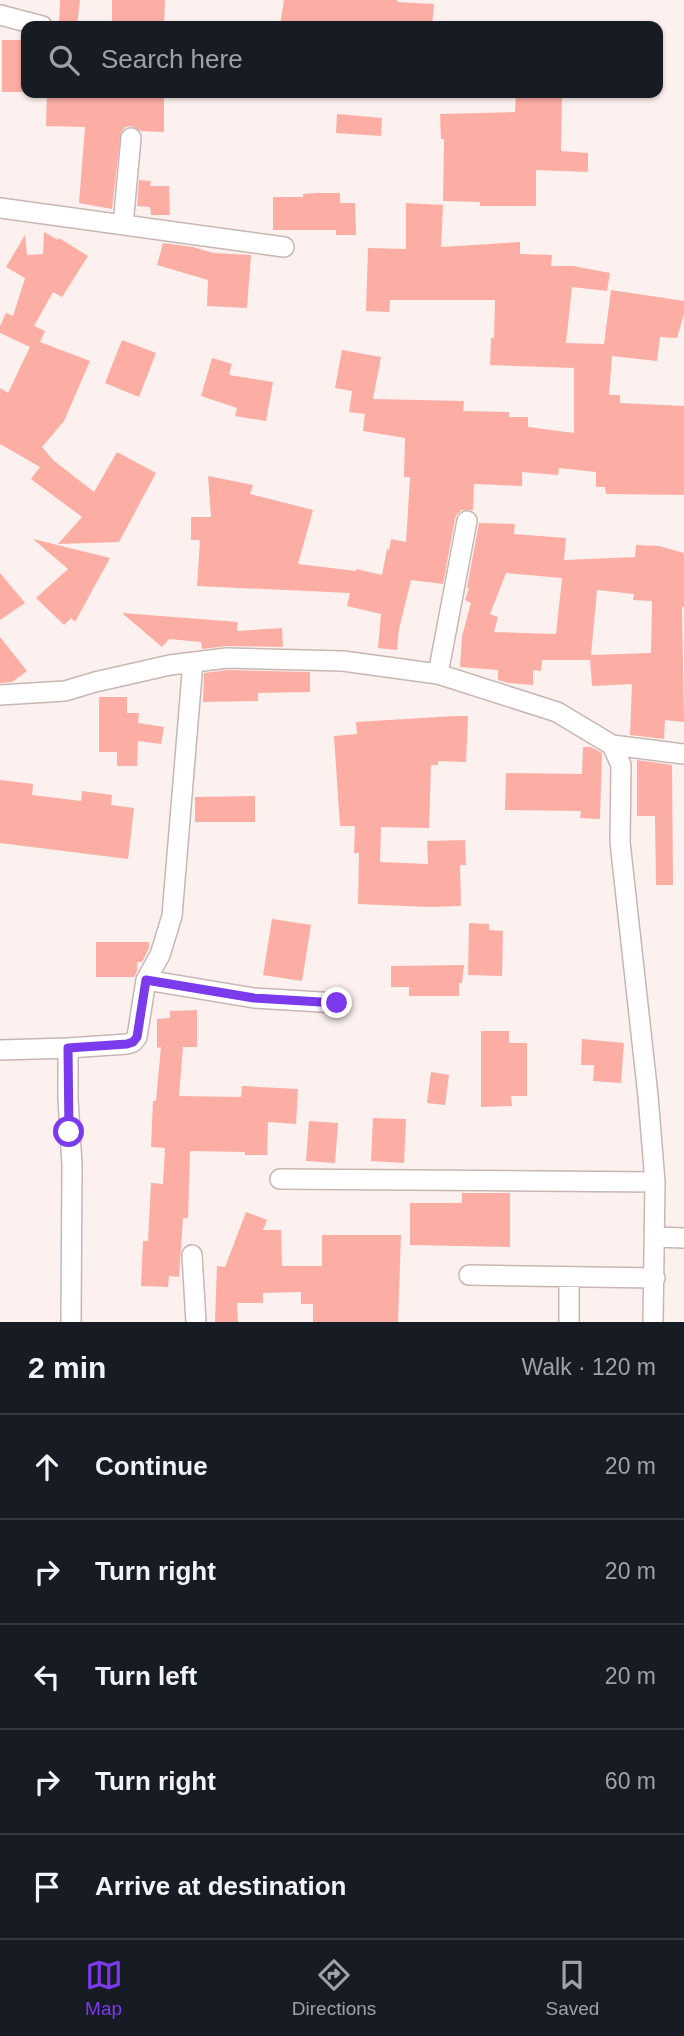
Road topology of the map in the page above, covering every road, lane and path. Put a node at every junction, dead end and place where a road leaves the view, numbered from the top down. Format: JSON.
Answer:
{"nodes":[{"id":1,"x":0,"y":16,"type":"edge"},
{"id":2,"x":22,"y":21,"type":"edge"},
{"id":3,"x":131,"y":138,"type":"dead end"},
{"id":4,"x":0,"y":208,"type":"edge"},
{"id":5,"x":123,"y":225,"type":"junction"},
{"id":6,"x":284,"y":247,"type":"dead end"},
{"id":7,"x":467,"y":521,"type":"dead end"},
{"id":8,"x":193,"y":662,"type":"junction"},
{"id":9,"x":438,"y":674,"type":"junction"},
{"id":10,"x":0,"y":695,"type":"edge"},
{"id":11,"x":612,"y":745,"type":"junction"},
{"id":12,"x":684,"y":754,"type":"edge"},
{"id":13,"x":146,"y":980,"type":"junction"},
{"id":14,"x":337,"y":1003,"type":"dead end"},
{"id":15,"x":68,"y":1048,"type":"junction"},
{"id":16,"x":0,"y":1050,"type":"edge"},
{"id":17,"x":280,"y":1179,"type":"dead end"},
{"id":18,"x":654,"y":1182,"type":"junction"},
{"id":19,"x":654,"y":1237,"type":"junction"},
{"id":20,"x":684,"y":1238,"type":"edge"},
{"id":21,"x":192,"y":1255,"type":"dead end"},
{"id":22,"x":469,"y":1275,"type":"dead end"},
{"id":23,"x":569,"y":1277,"type":"junction"},
{"id":24,"x":655,"y":1278,"type":"junction"},
{"id":25,"x":71,"y":1322,"type":"edge"},
{"id":26,"x":196,"y":1322,"type":"edge"},
{"id":27,"x":569,"y":1322,"type":"edge"},
{"id":28,"x":653,"y":1322,"type":"edge"}],
"edges":[{"from":1,"to":2,"type":"street"},
{"from":3,"to":5,"type":"street"},
{"from":4,"to":5,"type":"street"},
{"from":5,"to":6,"type":"street"},
{"from":7,"to":9,"type":"street"},
{"from":8,"to":9,"type":"street"},
{"from":8,"to":10,"type":"street"},
{"from":8,"to":13,"type":"street"},
{"from":9,"to":11,"type":"street"},
{"from":11,"to":12,"type":"street"},
{"from":11,"to":18,"type":"street"},
{"from":13,"to":14,"type":"street"},
{"from":13,"to":15,"type":"street"},
{"from":15,"to":16,"type":"street"},
{"from":15,"to":25,"type":"street"},
{"from":17,"to":18,"type":"street"},
{"from":18,"to":19,"type":"street"},
{"from":19,"to":20,"type":"street"},
{"from":19,"to":24,"type":"street"},
{"from":21,"to":26,"type":"street"},
{"from":22,"to":23,"type":"street"},
{"from":23,"to":24,"type":"street"},
{"from":23,"to":27,"type":"street"},
{"from":24,"to":28,"type":"street"}]}
